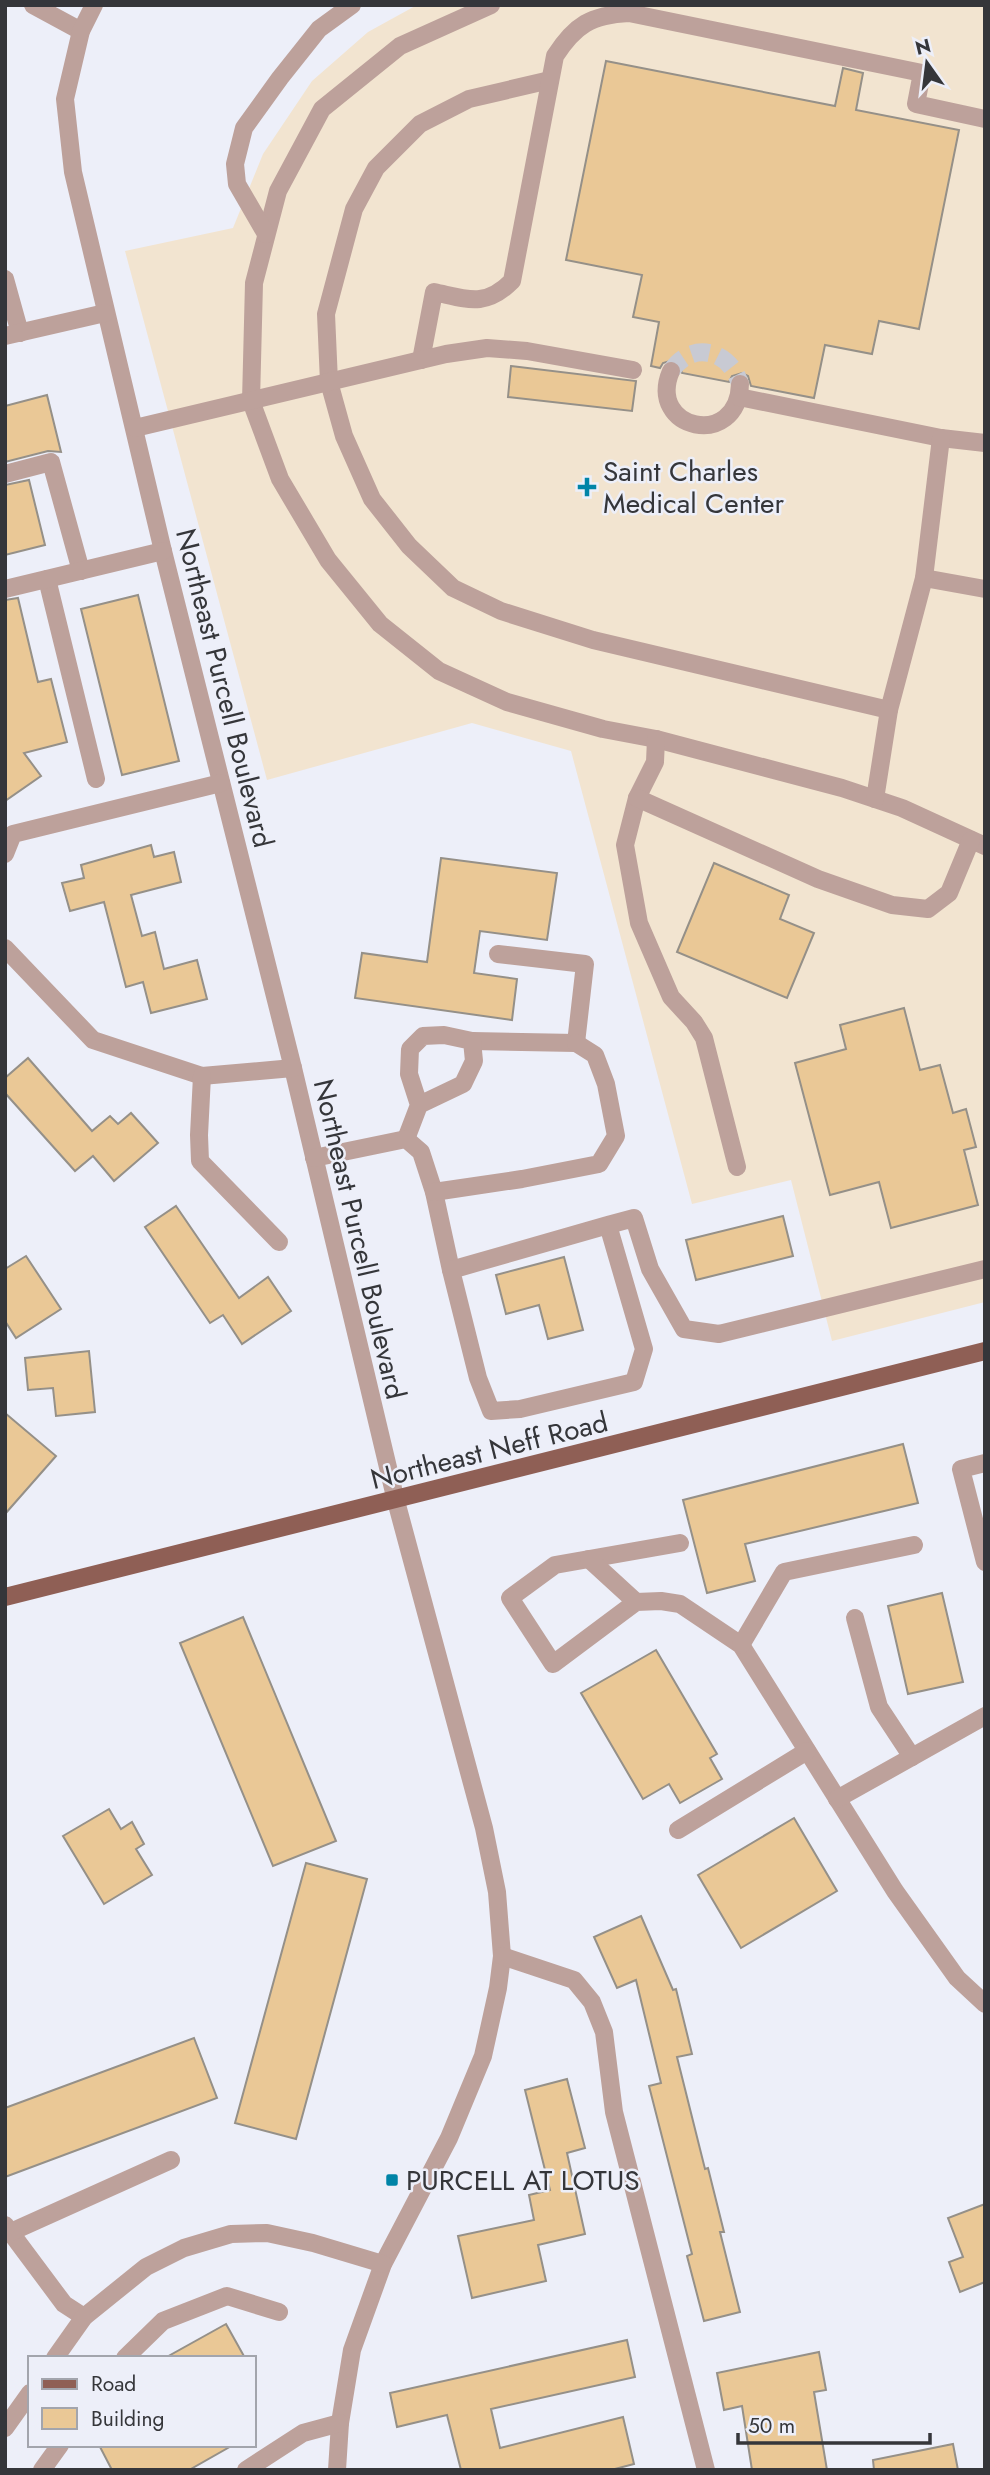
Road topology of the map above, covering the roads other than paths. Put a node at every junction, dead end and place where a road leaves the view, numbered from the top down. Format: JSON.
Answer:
{"nodes":[{"id":1,"x":33,"y":5,"type":"edge"},
{"id":2,"x":94,"y":5,"type":"edge"},
{"id":3,"x":352,"y":5,"type":"edge"},
{"id":4,"x":491,"y":5,"type":"edge"},
{"id":5,"x":81,"y":31,"type":"junction"},
{"id":6,"x":550,"y":80,"type":"junction"},
{"id":7,"x":985,"y":118,"type":"edge"},
{"id":8,"x":267,"y":234,"type":"junction"},
{"id":9,"x":5,"y":279,"type":"edge"},
{"id":10,"x":105,"y":313,"type":"junction"},
{"id":11,"x":13,"y":335,"type":"edge"},
{"id":12,"x":421,"y":360,"type":"junction"},
{"id":13,"x":633,"y":370,"type":"dead end"},
{"id":14,"x":671,"y":370,"type":"dead end"},
{"id":15,"x":330,"y":382,"type":"junction"},
{"id":16,"x":250,"y":401,"type":"junction"},
{"id":17,"x":135,"y":428,"type":"junction"},
{"id":18,"x":941,"y":438,"type":"junction"},
{"id":19,"x":985,"y":443,"type":"edge"},
{"id":20,"x":5,"y":474,"type":"edge"},
{"id":21,"x":163,"y":551,"type":"junction"},
{"id":22,"x":80,"y":571,"type":"junction"},
{"id":23,"x":925,"y":578,"type":"junction"},
{"id":24,"x":47,"y":579,"type":"junction"},
{"id":25,"x":5,"y":589,"type":"edge"},
{"id":26,"x":985,"y":589,"type":"edge"},
{"id":27,"x":889,"y":710,"type":"junction"},
{"id":28,"x":656,"y":738,"type":"junction"},
{"id":29,"x":96,"y":779,"type":"dead end"},
{"id":30,"x":221,"y":783,"type":"junction"},
{"id":31,"x":637,"y":798,"type":"junction"},
{"id":32,"x":874,"y":799,"type":"junction"},
{"id":33,"x":978,"y":843,"type":"edge"},
{"id":34,"x":5,"y":854,"type":"edge"},
{"id":35,"x":5,"y":948,"type":"edge"},
{"id":36,"x":498,"y":954,"type":"dead end"},
{"id":37,"x":472,"y":1041,"type":"junction"},
{"id":38,"x":576,"y":1043,"type":"junction"},
{"id":39,"x":293,"y":1068,"type":"junction"},
{"id":40,"x":202,"y":1076,"type":"junction"},
{"id":41,"x":419,"y":1105,"type":"junction"},
{"id":42,"x":406,"y":1139,"type":"junction"},
{"id":43,"x":314,"y":1158,"type":"junction"},
{"id":44,"x":737,"y":1167,"type":"dead end"},
{"id":45,"x":434,"y":1192,"type":"junction"},
{"id":46,"x":608,"y":1225,"type":"junction"},
{"id":47,"x":279,"y":1242,"type":"dead end"},
{"id":48,"x":985,"y":1269,"type":"edge"},
{"id":49,"x":451,"y":1270,"type":"junction"},
{"id":50,"x":985,"y":1351,"type":"edge"},
{"id":51,"x":985,"y":1463,"type":"edge"},
{"id":52,"x":396,"y":1501,"type":"junction"},
{"id":53,"x":980,"y":1525,"type":"edge"},
{"id":54,"x":680,"y":1543,"type":"dead end"},
{"id":55,"x":914,"y":1545,"type":"dead end"},
{"id":56,"x":589,"y":1559,"type":"junction"},
{"id":57,"x":985,"y":1562,"type":"edge"},
{"id":58,"x":5,"y":1597,"type":"edge"},
{"id":59,"x":636,"y":1602,"type":"junction"},
{"id":60,"x":855,"y":1618,"type":"dead end"},
{"id":61,"x":741,"y":1645,"type":"junction"},
{"id":62,"x":985,"y":1716,"type":"edge"},
{"id":63,"x":807,"y":1751,"type":"junction"},
{"id":64,"x":912,"y":1757,"type":"junction"},
{"id":65,"x":837,"y":1799,"type":"junction"},
{"id":66,"x":678,"y":1830,"type":"dead end"},
{"id":67,"x":502,"y":1956,"type":"junction"},
{"id":68,"x":985,"y":2004,"type":"edge"},
{"id":69,"x":171,"y":2160,"type":"dead end"},
{"id":70,"x":8,"y":2228,"type":"edge"},
{"id":71,"x":383,"y":2264,"type":"junction"},
{"id":72,"x":279,"y":2312,"type":"dead end"},
{"id":73,"x":84,"y":2318,"type":"junction"},
{"id":74,"x":56,"y":2356,"type":"edge"},
{"id":75,"x":127,"y":2356,"type":"edge"},
{"id":76,"x":28,"y":2400,"type":"edge"},
{"id":77,"x":7,"y":2423,"type":"edge"},
{"id":78,"x":340,"y":2423,"type":"junction"},
{"id":79,"x":59,"y":2447,"type":"edge"},
{"id":80,"x":42,"y":2470,"type":"edge"},
{"id":81,"x":246,"y":2470,"type":"edge"},
{"id":82,"x":337,"y":2470,"type":"edge"},
{"id":83,"x":706,"y":2470,"type":"edge"}],
"edges":[{"from":1,"to":5,"type":"street"},
{"from":2,"to":5,"type":"street","name":"Northeast Purcell Boulevard"},
{"from":3,"to":8,"type":"street"},
{"from":4,"to":8,"type":"street"},
{"from":5,"to":10,"type":"street","name":"Northeast Purcell Boulevard"},
{"from":6,"to":7,"type":"street"},
{"from":6,"to":12,"type":"street"},
{"from":6,"to":15,"type":"street"},
{"from":8,"to":16,"type":"street"},
{"from":9,"to":11,"type":"street"},
{"from":10,"to":11,"type":"street"},
{"from":10,"to":17,"type":"street","name":"Northeast Purcell Boulevard"},
{"from":12,"to":13,"type":"street"},
{"from":12,"to":15,"type":"street"},
{"from":14,"to":18,"type":"street"},
{"from":15,"to":16,"type":"street"},
{"from":15,"to":27,"type":"street"},
{"from":16,"to":17,"type":"street"},
{"from":16,"to":28,"type":"street"},
{"from":17,"to":21,"type":"street","name":"Northeast Purcell Boulevard"},
{"from":18,"to":19,"type":"street"},
{"from":18,"to":23,"type":"street"},
{"from":20,"to":22,"type":"street"},
{"from":21,"to":22,"type":"street"},
{"from":21,"to":30,"type":"street","name":"Northeast Purcell Boulevard"},
{"from":22,"to":24,"type":"street"},
{"from":23,"to":26,"type":"street"},
{"from":23,"to":27,"type":"street"},
{"from":24,"to":25,"type":"street"},
{"from":24,"to":29,"type":"street"},
{"from":27,"to":32,"type":"street"},
{"from":28,"to":31,"type":"street"},
{"from":28,"to":32,"type":"street"},
{"from":30,"to":34,"type":"street"},
{"from":30,"to":39,"type":"street","name":"Northeast Purcell Boulevard"},
{"from":31,"to":33,"type":"street"},
{"from":31,"to":44,"type":"street"},
{"from":32,"to":33,"type":"street"},
{"from":35,"to":40,"type":"street"},
{"from":36,"to":38,"type":"street"},
{"from":37,"to":38,"type":"street"},
{"from":37,"to":41,"type":"street"},
{"from":37,"to":41,"type":"street"},
{"from":38,"to":45,"type":"street"},
{"from":39,"to":40,"type":"street"},
{"from":39,"to":43,"type":"street","name":"Northeast Purcell Boulevard"},
{"from":40,"to":47,"type":"street"},
{"from":41,"to":42,"type":"street"},
{"from":42,"to":43,"type":"street"},
{"from":42,"to":45,"type":"street"},
{"from":43,"to":52,"type":"street","name":"Northeast Purcell Boulevard"},
{"from":45,"to":49,"type":"street"},
{"from":46,"to":48,"type":"street"},
{"from":46,"to":49,"type":"street"},
{"from":46,"to":49,"type":"street"},
{"from":50,"to":52,"type":"main road","name":"Northeast Neff Road"},
{"from":51,"to":53,"type":"street"},
{"from":52,"to":58,"type":"main road","name":"Northeast Neff Road"},
{"from":52,"to":67,"type":"street","name":"Northeast Purcell Boulevard"},
{"from":53,"to":57,"type":"street"},
{"from":54,"to":56,"type":"street"},
{"from":55,"to":61,"type":"street"},
{"from":56,"to":59,"type":"street"},
{"from":56,"to":59,"type":"street"},
{"from":59,"to":61,"type":"street"},
{"from":60,"to":64,"type":"street"},
{"from":61,"to":63,"type":"street"},
{"from":62,"to":64,"type":"street"},
{"from":63,"to":65,"type":"street"},
{"from":63,"to":66,"type":"street"},
{"from":64,"to":65,"type":"street"},
{"from":65,"to":68,"type":"street"},
{"from":67,"to":71,"type":"street","name":"Northeast Purcell Boulevard"},
{"from":67,"to":83,"type":"street"},
{"from":69,"to":70,"type":"street"},
{"from":70,"to":73,"type":"street"},
{"from":71,"to":73,"type":"street"},
{"from":71,"to":78,"type":"street","name":"Northeast Purcell Boulevard"},
{"from":72,"to":75,"type":"street"},
{"from":73,"to":74,"type":"street"},
{"from":76,"to":77,"type":"street"},
{"from":78,"to":81,"type":"street"},
{"from":78,"to":82,"type":"street","name":"Northeast Purcell Boulevard"},
{"from":79,"to":80,"type":"street"}]}
